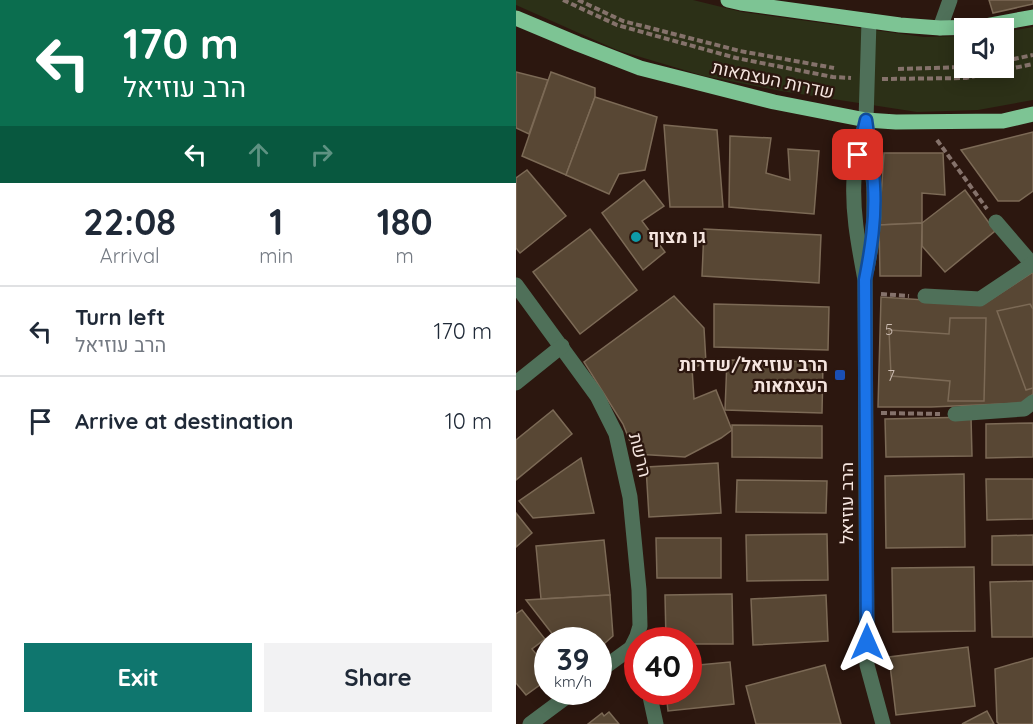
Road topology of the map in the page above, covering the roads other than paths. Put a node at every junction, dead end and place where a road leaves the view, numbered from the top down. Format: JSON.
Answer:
{"nodes":[{"id":1,"x":728,"y":0,"type":"edge"},
{"id":2,"x":950,"y":0,"type":"edge"},
{"id":3,"x":1033,"y":17,"type":"edge"},
{"id":4,"x":516,"y":18,"type":"edge"},
{"id":5,"x":869,"y":21,"type":"junction"},
{"id":6,"x":940,"y":28,"type":"junction"},
{"id":7,"x":1033,"y":114,"type":"edge"},
{"id":8,"x":866,"y":120,"type":"junction"},
{"id":9,"x":996,"y":222,"type":"road end"},
{"id":10,"x":1032,"y":265,"type":"edge"},
{"id":11,"x":516,"y":285,"type":"edge"},
{"id":12,"x":925,"y":296,"type":"road end"},
{"id":13,"x":562,"y":346,"type":"junction"},
{"id":14,"x":516,"y":383,"type":"edge"},
{"id":15,"x":1033,"y":402,"type":"edge"},
{"id":16,"x":955,"y":414,"type":"road end"},
{"id":17,"x":640,"y":627,"type":"edge"},
{"id":18,"x":556,"y":705,"type":"edge"},
{"id":19,"x":652,"y":705,"type":"edge"},
{"id":20,"x":530,"y":724,"type":"edge"},
{"id":21,"x":656,"y":724,"type":"edge"},
{"id":22,"x":884,"y":724,"type":"edge"}],
"edges":[{"from":1,"to":5,"type":"main road"},
{"from":2,"to":6,"type":"street"},
{"from":3,"to":6,"type":"main road"},
{"from":4,"to":8,"type":"main road","name":"שדרות העצמאות"},
{"from":5,"to":6,"type":"main road"},
{"from":5,"to":8,"type":"street","name":"הרב עוזיאל"},
{"from":7,"to":8,"type":"main road","name":"שדרות העצמאות"},
{"from":8,"to":22,"type":"street","name":"הרב עוזיאל"},
{"from":9,"to":10,"type":"street"},
{"from":10,"to":12,"type":"street"},
{"from":11,"to":13,"type":"street","name":"הרשת"},
{"from":13,"to":14,"type":"street"},
{"from":13,"to":17,"type":"street","name":"הרשת"},
{"from":15,"to":16,"type":"street"},
{"from":18,"to":20,"type":"street"},
{"from":19,"to":21,"type":"street"}]}
